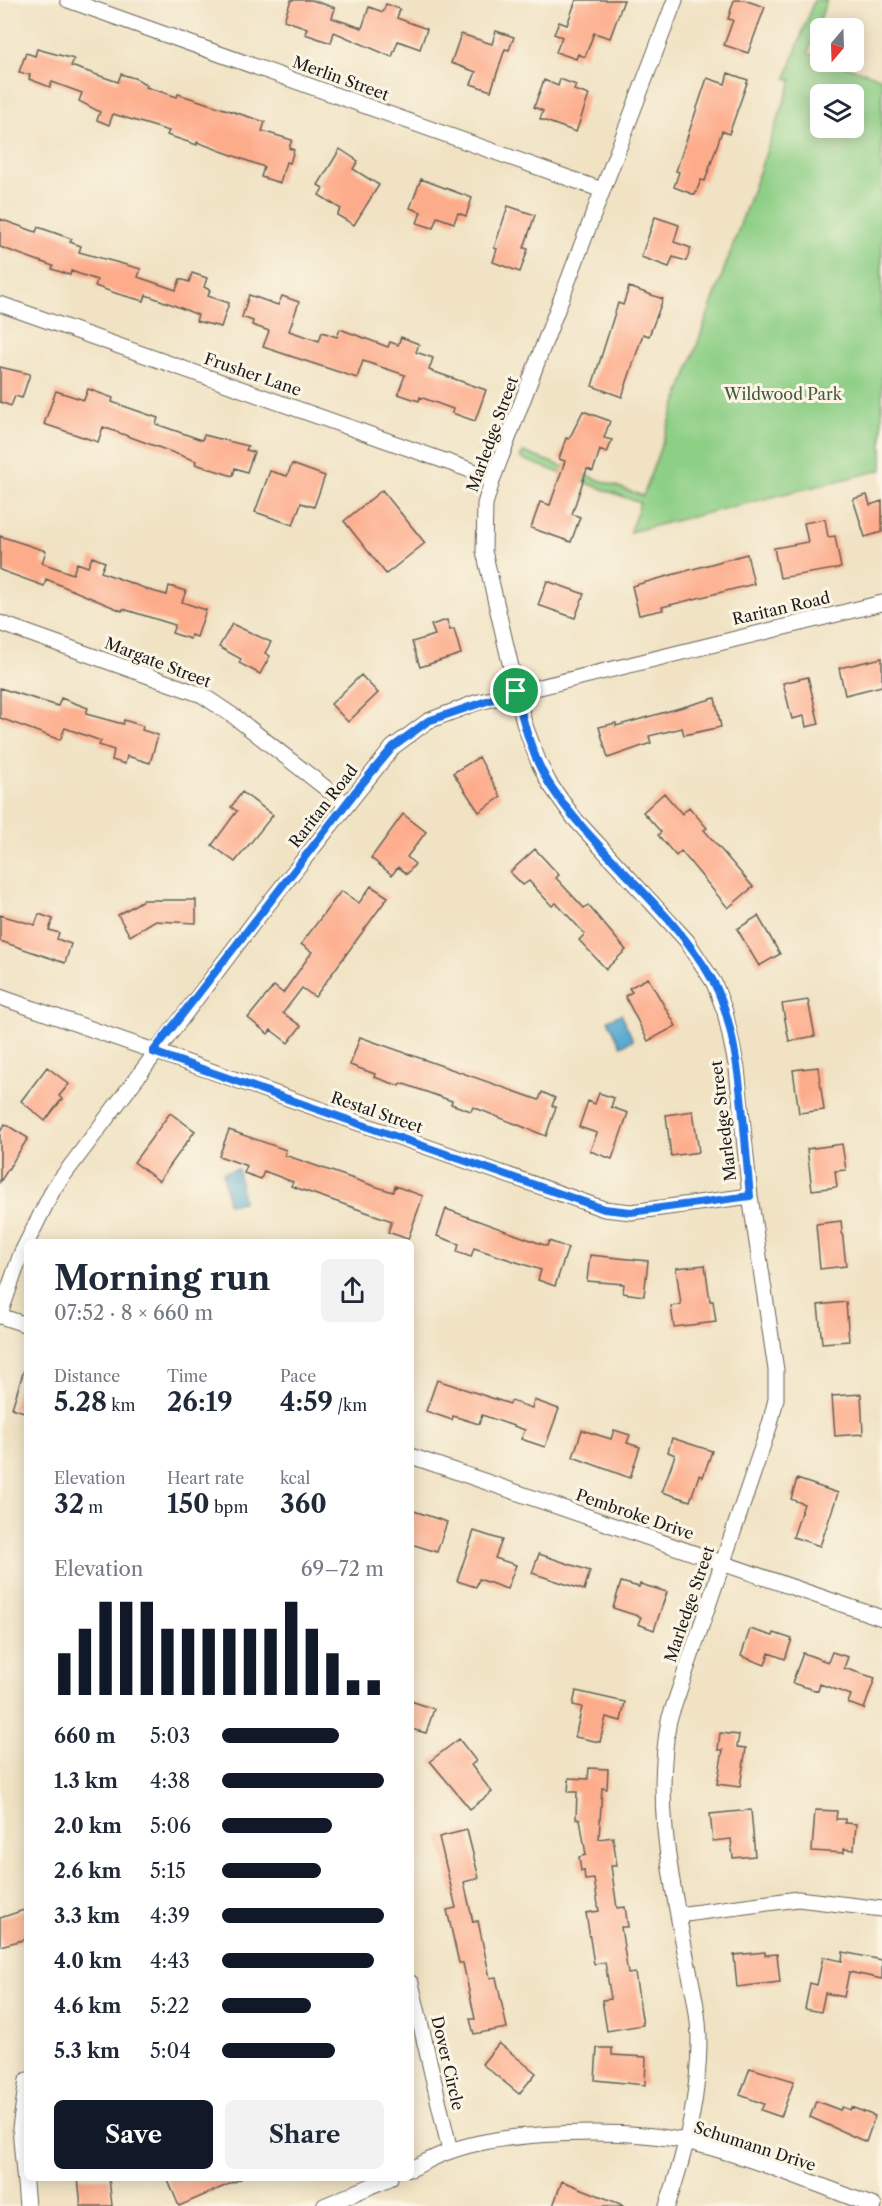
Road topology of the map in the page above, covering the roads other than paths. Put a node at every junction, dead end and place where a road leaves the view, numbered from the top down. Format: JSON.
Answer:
{"nodes":[{"id":1,"x":68,"y":0,"type":"edge"},
{"id":2,"x":675,"y":0,"type":"edge"},
{"id":3,"x":602,"y":190,"type":"junction"},
{"id":4,"x":0,"y":304,"type":"edge"},
{"id":5,"x":493,"y":478,"type":"junction"},
{"id":6,"x":882,"y":603,"type":"edge"},
{"id":7,"x":0,"y":623,"type":"edge"},
{"id":8,"x":516,"y":691,"type":"junction"},
{"id":9,"x":346,"y":804,"type":"junction"},
{"id":10,"x":0,"y":997,"type":"edge"},
{"id":11,"x":153,"y":1052,"type":"junction"},
{"id":12,"x":750,"y":1196,"type":"junction"},
{"id":13,"x":28,"y":1239,"type":"edge"},
{"id":14,"x":24,"y":1248,"type":"edge"},
{"id":15,"x":0,"y":1315,"type":"edge"},
{"id":16,"x":24,"y":1324,"type":"edge"},
{"id":17,"x":414,"y":1457,"type":"edge"},
{"id":18,"x":722,"y":1563,"type":"junction"},
{"id":19,"x":882,"y":1618,"type":"edge"},
{"id":20,"x":882,"y":1909,"type":"edge"},
{"id":21,"x":678,"y":1915,"type":"junction"},
{"id":22,"x":414,"y":1996,"type":"edge"},
{"id":23,"x":24,"y":2101,"type":"edge"},
{"id":24,"x":687,"y":2141,"type":"junction"},
{"id":25,"x":450,"y":2151,"type":"junction"},
{"id":26,"x":414,"y":2168,"type":"edge"},
{"id":27,"x":24,"y":2173,"type":"edge"},
{"id":28,"x":25,"y":2181,"type":"edge"},
{"id":29,"x":383,"y":2181,"type":"edge"},
{"id":30,"x":27,"y":2206,"type":"edge"},
{"id":31,"x":324,"y":2206,"type":"edge"},
{"id":32,"x":667,"y":2206,"type":"edge"},
{"id":33,"x":874,"y":2206,"type":"edge"}],
"edges":[{"from":1,"to":3,"type":"street","name":"Merlin Street"},
{"from":2,"to":3,"type":"street","name":"Marledge Street"},
{"from":3,"to":5,"type":"street","name":"Marledge Street"},
{"from":4,"to":5,"type":"street","name":"Frusher Lane"},
{"from":5,"to":8,"type":"street","name":"Marledge Street"},
{"from":6,"to":8,"type":"street","name":"Raritan Road"},
{"from":7,"to":9,"type":"street","name":"Margate Street"},
{"from":8,"to":9,"type":"street","name":"Raritan Road"},
{"from":8,"to":12,"type":"street","name":"Marledge Street"},
{"from":9,"to":11,"type":"street","name":"Raritan Road"},
{"from":10,"to":11,"type":"street","name":"Restal Street"},
{"from":11,"to":12,"type":"street","name":"Restal Street"},
{"from":11,"to":13,"type":"street","name":"Raritan Road"},
{"from":12,"to":18,"type":"street","name":"Marledge Street"},
{"from":14,"to":15,"type":"street","name":"Raritan Road"},
{"from":15,"to":16,"type":"street"},
{"from":17,"to":18,"type":"street","name":"Pembroke Drive"},
{"from":18,"to":19,"type":"street","name":"Pembroke Drive"},
{"from":18,"to":21,"type":"street","name":"Marledge Street"},
{"from":20,"to":21,"type":"street"},
{"from":21,"to":24,"type":"street","name":"Marledge Street"},
{"from":22,"to":25,"type":"street","name":"Dover Circle"},
{"from":23,"to":27,"type":"street"},
{"from":24,"to":25,"type":"street","name":"Schumann Drive"},
{"from":24,"to":32,"type":"street","name":"Marledge Street"},
{"from":24,"to":33,"type":"street","name":"Schumann Drive"},
{"from":25,"to":26,"type":"street","name":"Schumann Drive"},
{"from":28,"to":30,"type":"street"},
{"from":29,"to":31,"type":"street"}]}
